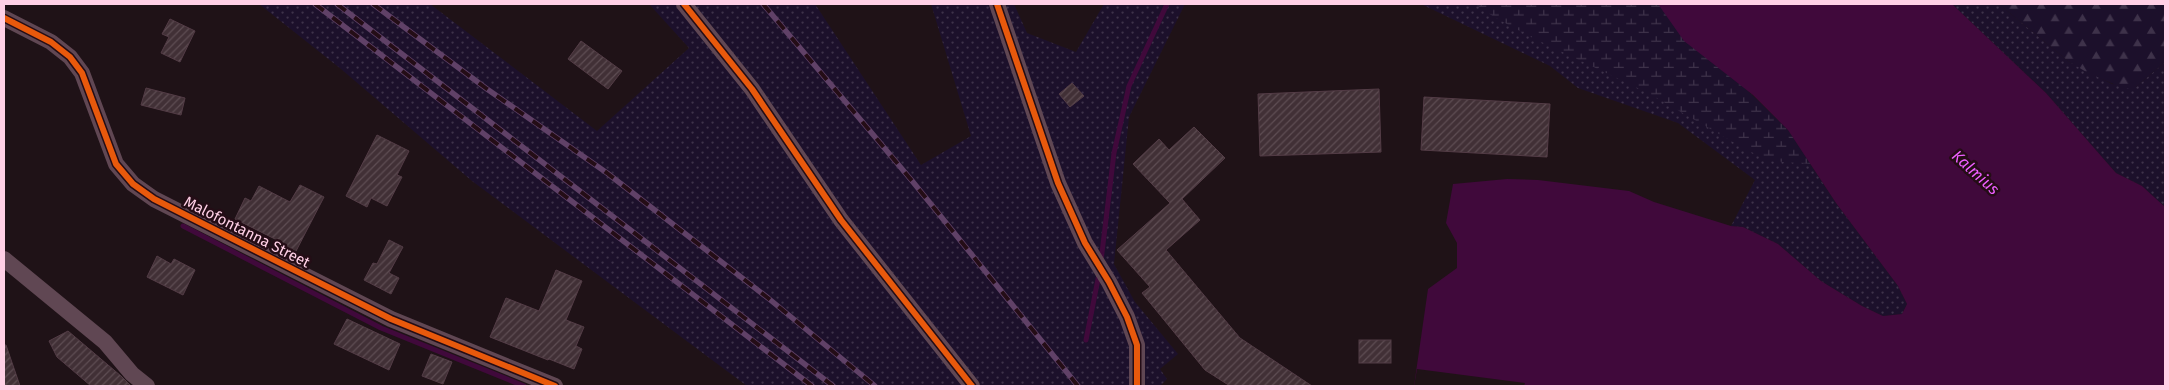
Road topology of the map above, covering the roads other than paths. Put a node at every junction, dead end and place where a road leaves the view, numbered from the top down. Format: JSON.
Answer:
{"nodes":[{"id":1,"x":684,"y":4,"type":"edge"},
{"id":2,"x":997,"y":4,"type":"edge"},
{"id":3,"x":4,"y":18,"type":"edge"},
{"id":4,"x":4,"y":259,"type":"edge"},
{"id":5,"x":146,"y":386,"type":"edge"},
{"id":6,"x":555,"y":386,"type":"edge"},
{"id":7,"x":972,"y":386,"type":"edge"},
{"id":8,"x":1137,"y":386,"type":"edge"}],
"edges":[{"from":1,"to":7,"type":"street"},
{"from":2,"to":8,"type":"street"},
{"from":3,"to":6,"type":"street","name":"Malofontanna Street"},
{"from":4,"to":5,"type":"street"}]}
